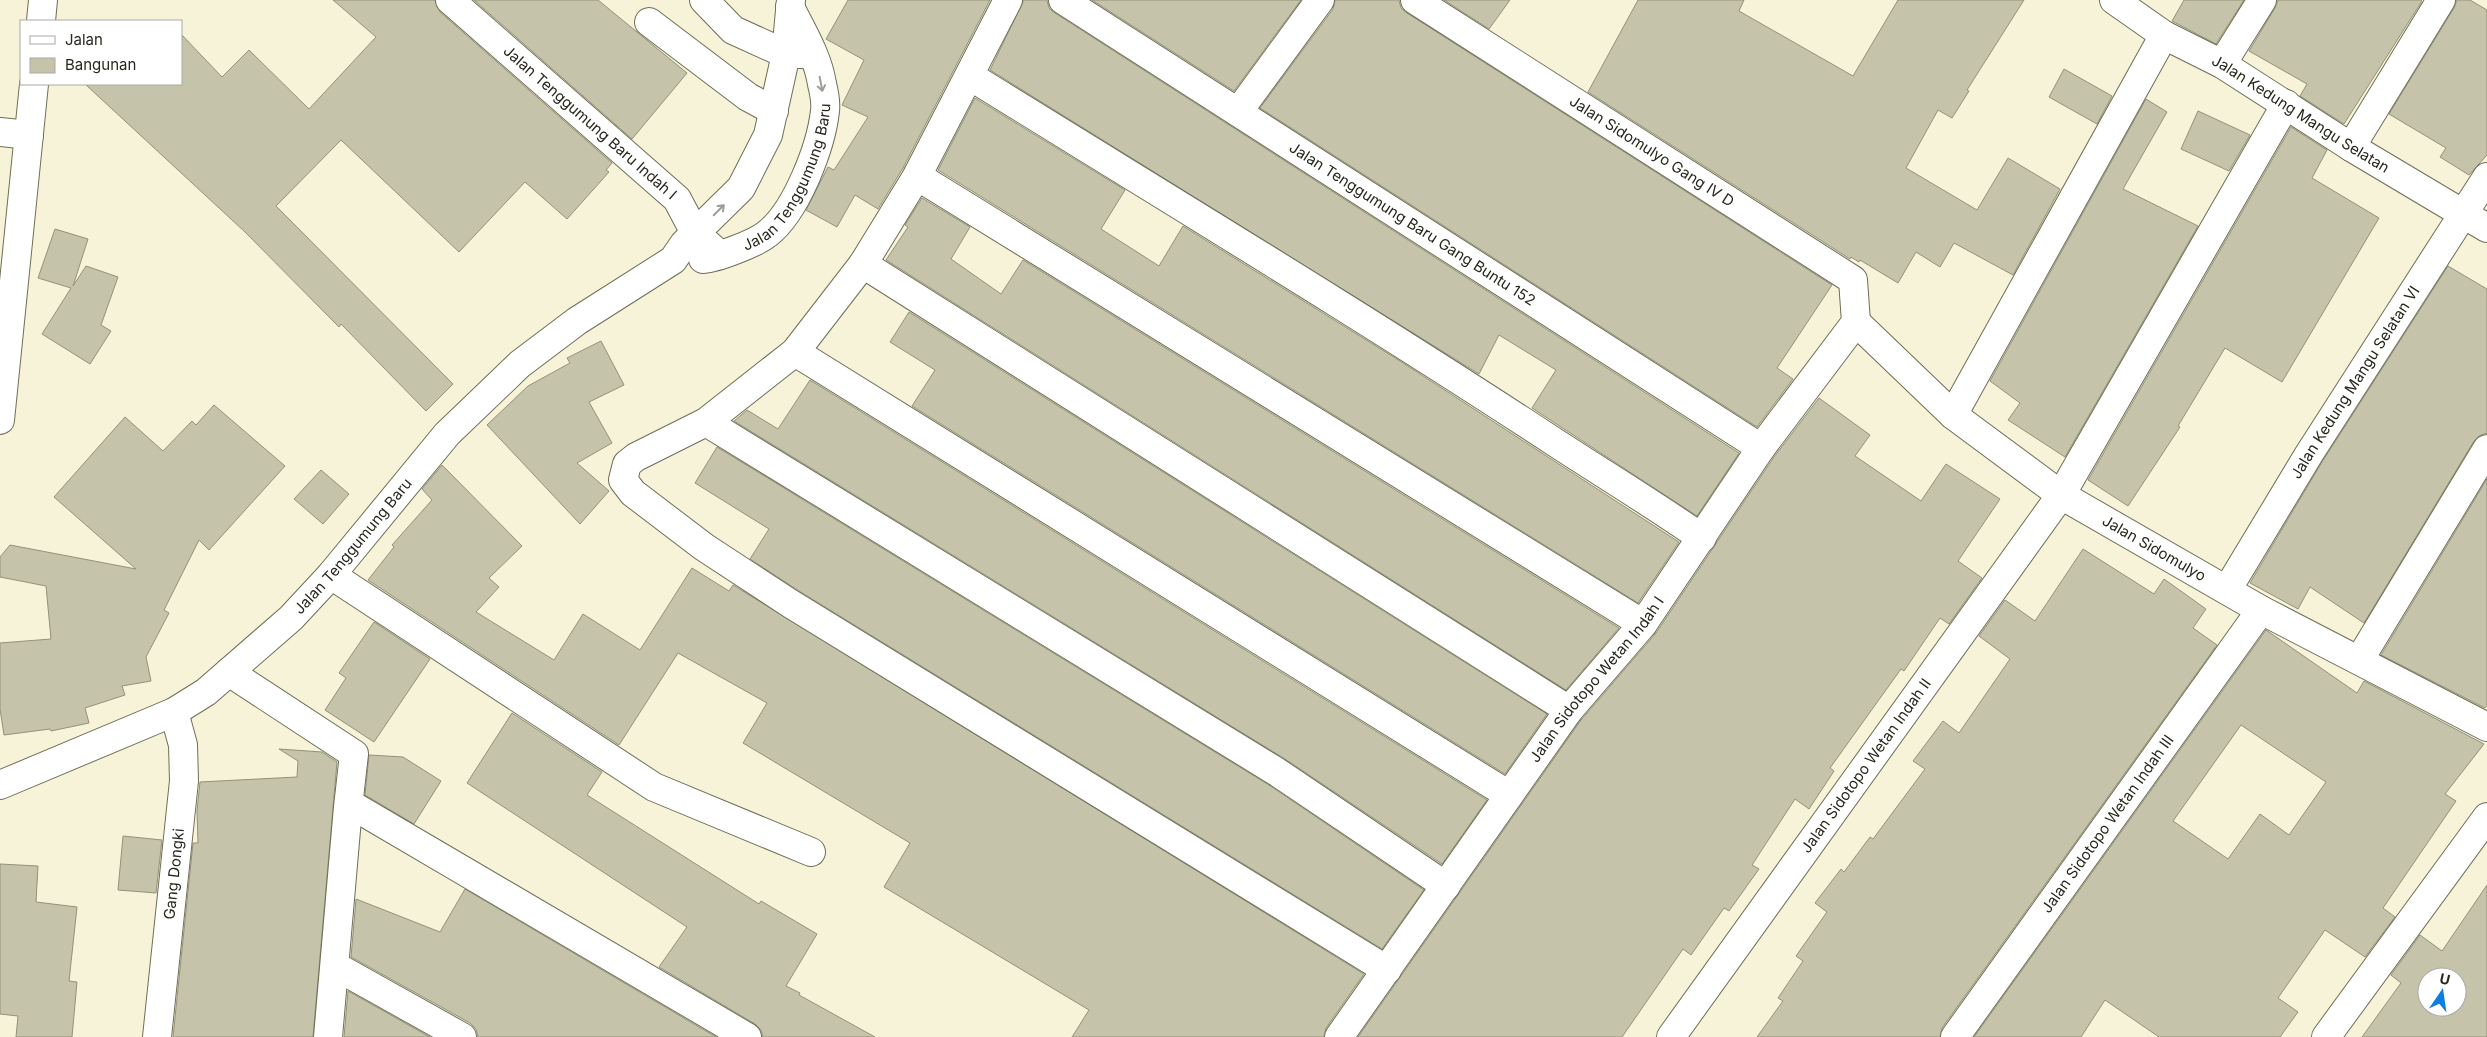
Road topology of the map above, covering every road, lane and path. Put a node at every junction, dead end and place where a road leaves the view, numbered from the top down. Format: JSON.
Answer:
{"nodes":[{"id":1,"x":43,"y":0,"type":"edge"},
{"id":2,"x":450,"y":0,"type":"edge"},
{"id":3,"x":704,"y":0,"type":"edge"},
{"id":4,"x":1008,"y":0,"type":"edge"},
{"id":5,"x":1063,"y":0,"type":"edge"},
{"id":6,"x":1320,"y":0,"type":"edge"},
{"id":7,"x":1415,"y":0,"type":"edge"},
{"id":8,"x":2114,"y":0,"type":"edge"},
{"id":9,"x":2262,"y":0,"type":"edge"},
{"id":10,"x":2441,"y":0,"type":"edge"},
{"id":11,"x":791,"y":3,"type":"edge"},
{"id":12,"x":41,"y":20,"type":"edge"},
{"id":13,"x":649,"y":22,"type":"dead end"},
{"id":14,"x":2164,"y":35,"type":"junction"},
{"id":15,"x":786,"y":54,"type":"junction"},
{"id":16,"x":813,"y":54,"type":"junction"},
{"id":17,"x":2222,"y":64,"type":"junction"},
{"id":18,"x":970,"y":76,"type":"junction"},
{"id":19,"x":34,"y":85,"type":"edge"},
{"id":20,"x":2286,"y":104,"type":"junction"},
{"id":21,"x":774,"y":111,"type":"junction"},
{"id":22,"x":1238,"y":112,"type":"junction"},
{"id":23,"x":0,"y":132,"type":"edge"},
{"id":24,"x":29,"y":135,"type":"junction"},
{"id":25,"x":2351,"y":146,"type":"junction"},
{"id":26,"x":917,"y":176,"type":"junction"},
{"id":27,"x":2487,"y":177,"type":"edge"},
{"id":28,"x":2476,"y":221,"type":"edge"},
{"id":29,"x":696,"y":233,"type":"junction"},
{"id":30,"x":720,"y":256,"type":"junction"},
{"id":31,"x":673,"y":260,"type":"junction"},
{"id":32,"x":863,"y":264,"type":"junction"},
{"id":33,"x":1856,"y":322,"type":"junction"},
{"id":34,"x":4,"y":347,"type":"edge"},
{"id":35,"x":796,"y":352,"type":"junction"},
{"id":36,"x":1953,"y":415,"type":"junction"},
{"id":37,"x":0,"y":420,"type":"edge"},
{"id":38,"x":706,"y":422,"type":"junction"},
{"id":39,"x":1761,"y":448,"type":"junction"},
{"id":40,"x":2487,"y":449,"type":"edge"},
{"id":41,"x":2061,"y":495,"type":"junction"},
{"id":42,"x":1702,"y":538,"type":"junction"},
{"id":43,"x":331,"y":575,"type":"junction"},
{"id":44,"x":2227,"y":590,"type":"junction"},
{"id":45,"x":2261,"y":610,"type":"junction"},
{"id":46,"x":1643,"y":624,"type":"junction"},
{"id":47,"x":2360,"y":659,"type":"junction"},
{"id":48,"x":229,"y":672,"type":"junction"},
{"id":49,"x":1569,"y":710,"type":"junction"},
{"id":50,"x":174,"y":712,"type":"junction"},
{"id":51,"x":2485,"y":722,"type":"edge"},
{"id":52,"x":0,"y":785,"type":"edge"},
{"id":53,"x":1510,"y":795,"type":"junction"},
{"id":54,"x":350,"y":804,"type":"junction"},
{"id":55,"x":2487,"y":817,"type":"edge"},
{"id":56,"x":811,"y":852,"type":"dead end"},
{"id":57,"x":1446,"y":886,"type":"junction"},
{"id":58,"x":335,"y":966,"type":"junction"},
{"id":59,"x":1387,"y":970,"type":"junction"},
{"id":60,"x":157,"y":1037,"type":"edge"},
{"id":61,"x":328,"y":1037,"type":"edge"},
{"id":62,"x":462,"y":1037,"type":"edge"},
{"id":63,"x":747,"y":1037,"type":"edge"},
{"id":64,"x":1339,"y":1037,"type":"edge"},
{"id":65,"x":1671,"y":1037,"type":"edge"},
{"id":66,"x":1955,"y":1037,"type":"edge"},
{"id":67,"x":2326,"y":1037,"type":"edge"}],
"edges":[{"from":1,"to":12,"type":"street"},
{"from":2,"to":29,"type":"street","name":"Jalan Tenggumung Baru Indah I"},
{"from":3,"to":15,"type":"street"},
{"from":4,"to":18,"type":"street"},
{"from":5,"to":22,"type":"street","name":"Jalan Tenggumung Baru Gang Buntu 152"},
{"from":6,"to":22,"type":"street"},
{"from":7,"to":33,"type":"street","name":"Jalan Sidomulyo Gang IV D"},
{"from":8,"to":14,"type":"street","name":"Jalan Kedung Mangu Selatan"},
{"from":9,"to":17,"type":"street"},
{"from":10,"to":25,"type":"street"},
{"from":11,"to":15,"type":"street","name":"Jalan Tenggumung Baru"},
{"from":11,"to":16,"type":"street","name":"Jalan Tenggumung Baru"},
{"from":13,"to":21,"type":"street"},
{"from":14,"to":17,"type":"street","name":"Jalan Kedung Mangu Selatan"},
{"from":14,"to":36,"type":"street"},
{"from":15,"to":16,"type":"street"},
{"from":15,"to":21,"type":"street","name":"Jalan Tenggumung Baru"},
{"from":16,"to":30,"type":"street","name":"Jalan Tenggumung Baru","one_way":true},
{"from":17,"to":20,"type":"street","name":"Jalan Kedung Mangu Selatan"},
{"from":18,"to":26,"type":"street"},
{"from":18,"to":42,"type":"street"},
{"from":19,"to":24,"type":"street"},
{"from":20,"to":25,"type":"street","name":"Jalan Kedung Mangu Selatan"},
{"from":20,"to":41,"type":"street","name":"Jalan Sidotopo Wetan Indah II"},
{"from":29,"to":21,"type":"street","name":"Jalan Tenggumung Baru","one_way":true},
{"from":22,"to":39,"type":"street","name":"Jalan Tenggumung Baru Gang Buntu 152"},
{"from":23,"to":24,"type":"street"},
{"from":24,"to":34,"type":"street"},
{"from":25,"to":28,"type":"street","name":"Jalan Kedung Mangu Selatan"},
{"from":26,"to":32,"type":"street"},
{"from":26,"to":46,"type":"street"},
{"from":27,"to":28,"type":"street","name":"Jalan Kedung Mangu Selatan VI"},
{"from":28,"to":44,"type":"street","name":"Jalan Kedung Mangu Selatan VI"},
{"from":29,"to":30,"type":"street","name":"Jalan Tenggumung Baru Indah I"},
{"from":29,"to":31,"type":"street","name":"Jalan Tenggumung Baru"},
{"from":30,"to":31,"type":"street","name":"Jalan Tenggumung Baru"},
{"from":31,"to":43,"type":"street","name":"Jalan Tenggumung Baru"},
{"from":32,"to":35,"type":"street"},
{"from":32,"to":49,"type":"street"},
{"from":33,"to":36,"type":"street","name":"Jalan Sidomulyo"},
{"from":33,"to":39,"type":"street","name":"Jalan Sidotopo Wetan Indah I"},
{"from":34,"to":37,"type":"street"},
{"from":35,"to":38,"type":"street"},
{"from":35,"to":53,"type":"street"},
{"from":36,"to":41,"type":"street","name":"Jalan Sidomulyo"},
{"from":38,"to":57,"type":"street"},
{"from":38,"to":59,"type":"street"},
{"from":39,"to":42,"type":"street","name":"Jalan Sidotopo Wetan Indah I"},
{"from":40,"to":47,"type":"street"},
{"from":41,"to":44,"type":"street","name":"Jalan Sidomulyo"},
{"from":41,"to":65,"type":"street","name":"Jalan Sidotopo Wetan Indah II"},
{"from":42,"to":46,"type":"street","name":"Jalan Sidotopo Wetan Indah I"},
{"from":43,"to":48,"type":"street","name":"Jalan Tenggumung Baru"},
{"from":43,"to":56,"type":"street"},
{"from":44,"to":45,"type":"street","name":"Jalan Sidomulyo"},
{"from":45,"to":47,"type":"street","name":"Jalan Sidomulyo"},
{"from":45,"to":66,"type":"street","name":"Jalan Sidotopo Wetan Indah III"},
{"from":46,"to":49,"type":"street","name":"Jalan Sidotopo Wetan Indah I"},
{"from":47,"to":51,"type":"street","name":"Jalan Sidomulyo"},
{"from":48,"to":50,"type":"street","name":"Jalan Tenggumung Baru"},
{"from":48,"to":54,"type":"street"},
{"from":49,"to":53,"type":"street","name":"Jalan Sidotopo Wetan Indah I"},
{"from":50,"to":52,"type":"street","name":"Jalan Tenggumung Baru"},
{"from":50,"to":60,"type":"street","name":"Gang Dongki"},
{"from":53,"to":57,"type":"street","name":"Jalan Sidotopo Wetan Indah I"},
{"from":54,"to":58,"type":"street"},
{"from":54,"to":63,"type":"street"},
{"from":55,"to":67,"type":"street"},
{"from":57,"to":59,"type":"street","name":"Jalan Sidotopo Wetan Indah I"},
{"from":58,"to":61,"type":"street"},
{"from":58,"to":62,"type":"street"},
{"from":59,"to":64,"type":"street","name":"Jalan Sidotopo Wetan Indah I"}]}
